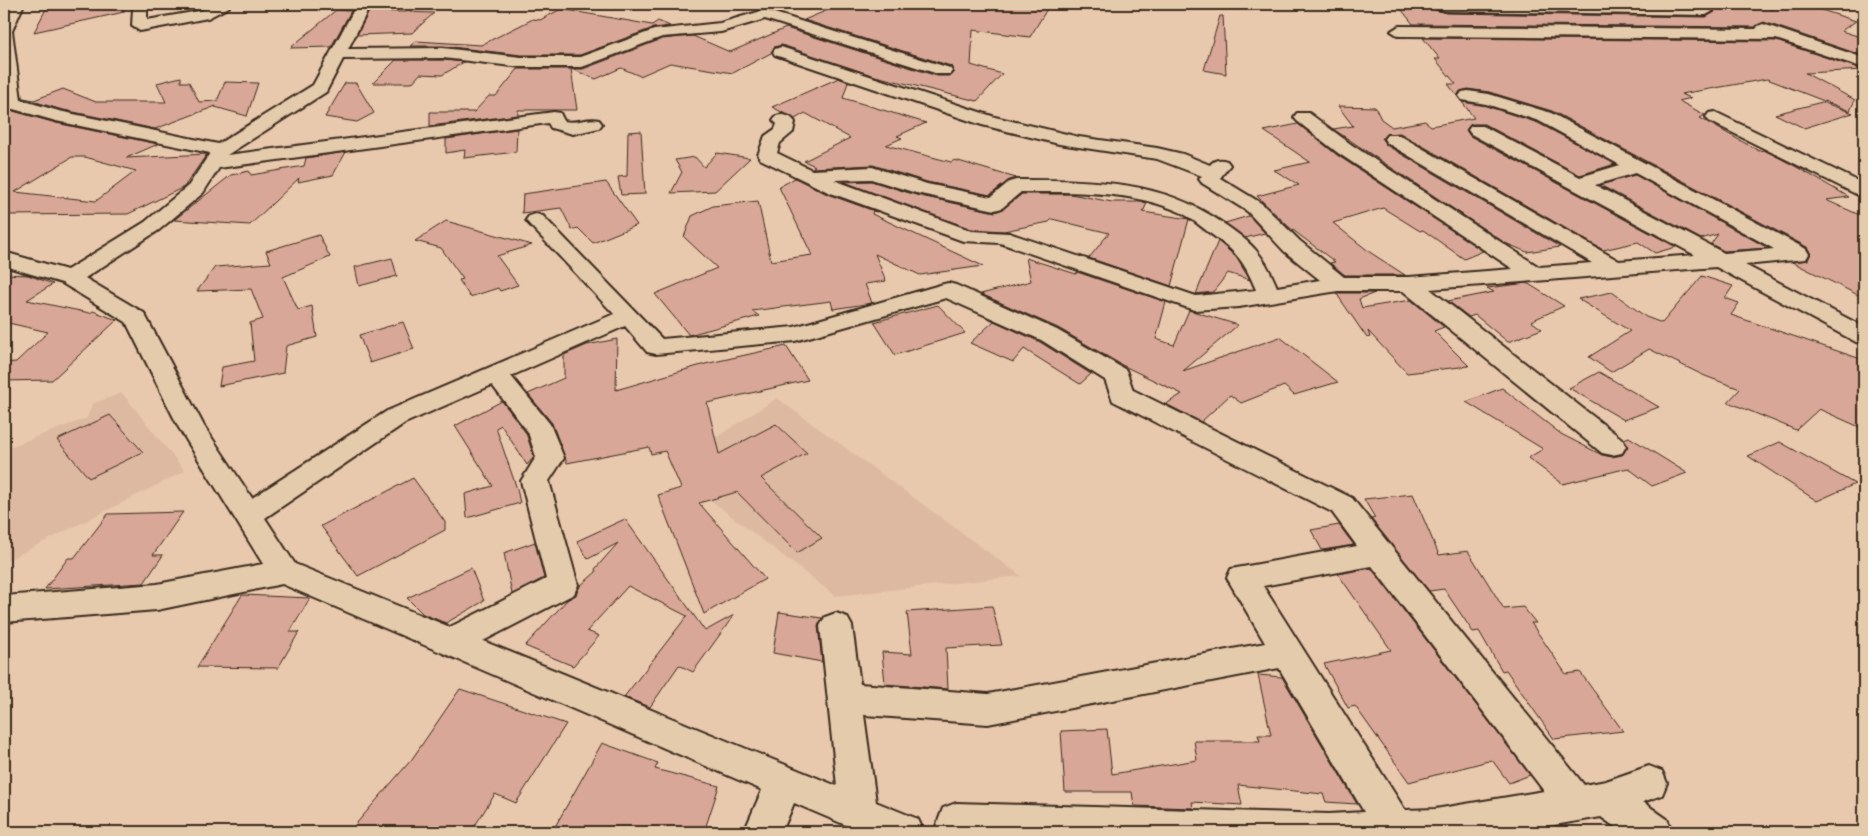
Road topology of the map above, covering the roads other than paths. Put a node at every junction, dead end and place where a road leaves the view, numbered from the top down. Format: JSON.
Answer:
{"nodes":[{"id":1,"x":17,"y":4,"type":"edge"},
{"id":2,"x":137,"y":4,"type":"edge"},
{"id":3,"x":364,"y":4,"type":"edge"},
{"id":4,"x":1438,"y":4,"type":"edge"},
{"id":5,"x":1677,"y":4,"type":"edge"},
{"id":6,"x":222,"y":7,"type":"dead end"},
{"id":7,"x":1706,"y":11,"type":"junction"},
{"id":8,"x":1399,"y":31,"type":"dead end"},
{"id":9,"x":1780,"y":34,"type":"junction"},
{"id":10,"x":781,"y":52,"type":"dead end"},
{"id":11,"x":338,"y":54,"type":"junction"},
{"id":12,"x":1864,"y":63,"type":"edge"},
{"id":13,"x":944,"y":71,"type":"dead end"},
{"id":14,"x":1468,"y":96,"type":"dead end"},
{"id":15,"x":8,"y":104,"type":"edge"},
{"id":16,"x":1303,"y":117,"type":"dead end"},
{"id":17,"x":1715,"y":117,"type":"dead end"},
{"id":18,"x":782,"y":120,"type":"dead end"},
{"id":19,"x":593,"y":124,"type":"dead end"},
{"id":20,"x":1477,"y":130,"type":"dead end"},
{"id":21,"x":1393,"y":139,"type":"dead end"},
{"id":22,"x":217,"y":156,"type":"junction"},
{"id":23,"x":1635,"y":167,"type":"junction"},
{"id":24,"x":808,"y":175,"type":"junction"},
{"id":25,"x":1579,"y":184,"type":"junction"},
{"id":26,"x":1864,"y":192,"type":"edge"},
{"id":27,"x":536,"y":220,"type":"dead end"},
{"id":28,"x":4,"y":260,"type":"edge"},
{"id":29,"x":1723,"y":261,"type":"junction"},
{"id":30,"x":1617,"y":269,"type":"junction"},
{"id":31,"x":1536,"y":275,"type":"junction"},
{"id":32,"x":70,"y":278,"type":"junction"},
{"id":33,"x":1338,"y":284,"type":"junction"},
{"id":34,"x":1409,"y":284,"type":"junction"},
{"id":35,"x":1269,"y":295,"type":"junction"},
{"id":36,"x":629,"y":316,"type":"junction"},
{"id":37,"x":1864,"y":337,"type":"edge"},
{"id":38,"x":496,"y":374,"type":"junction"},
{"id":39,"x":1612,"y":446,"type":"dead end"},
{"id":40,"x":248,"y":515,"type":"junction"},
{"id":41,"x":1380,"y":553,"type":"junction"},
{"id":42,"x":284,"y":572,"type":"junction"},
{"id":43,"x":4,"y":609,"type":"edge"},
{"id":44,"x":836,"y":626,"type":"dead end"},
{"id":45,"x":450,"y":642,"type":"junction"},
{"id":46,"x":1288,"y":653,"type":"junction"},
{"id":47,"x":844,"y":698,"type":"junction"},
{"id":48,"x":784,"y":782,"type":"junction"},
{"id":49,"x":1650,"y":783,"type":"dead end"},
{"id":50,"x":1591,"y":801,"type":"junction"},
{"id":51,"x":859,"y":813,"type":"junction"},
{"id":52,"x":1395,"y":829,"type":"junction"},
{"id":53,"x":1438,"y":830,"type":"edge"},
{"id":54,"x":1229,"y":831,"type":"edge"},
{"id":55,"x":763,"y":832,"type":"edge"},
{"id":56,"x":905,"y":832,"type":"edge"},
{"id":57,"x":953,"y":832,"type":"edge"},
{"id":58,"x":1654,"y":832,"type":"edge"}],
"edges":[{"from":1,"to":15,"type":"street"},
{"from":2,"to":6,"type":"street"},
{"from":3,"to":11,"type":"street"},
{"from":4,"to":7,"type":"street"},
{"from":5,"to":7,"type":"street"},
{"from":7,"to":9,"type":"street"},
{"from":8,"to":9,"type":"street"},
{"from":9,"to":12,"type":"street"},
{"from":10,"to":33,"type":"street"},
{"from":11,"to":13,"type":"street"},
{"from":11,"to":22,"type":"street"},
{"from":14,"to":23,"type":"street"},
{"from":15,"to":22,"type":"street"},
{"from":16,"to":31,"type":"street"},
{"from":17,"to":26,"type":"street"},
{"from":18,"to":24,"type":"street"},
{"from":19,"to":22,"type":"street"},
{"from":20,"to":25,"type":"street"},
{"from":21,"to":30,"type":"street"},
{"from":22,"to":32,"type":"street"},
{"from":23,"to":25,"type":"street"},
{"from":23,"to":29,"type":"street"},
{"from":24,"to":35,"type":"street"},
{"from":24,"to":35,"type":"street"},
{"from":25,"to":29,"type":"street"},
{"from":27,"to":36,"type":"street"},
{"from":28,"to":32,"type":"street"},
{"from":29,"to":30,"type":"street"},
{"from":29,"to":37,"type":"street"},
{"from":30,"to":31,"type":"street"},
{"from":31,"to":34,"type":"street"},
{"from":32,"to":40,"type":"street"},
{"from":33,"to":34,"type":"street"},
{"from":33,"to":35,"type":"street"},
{"from":34,"to":39,"type":"street"},
{"from":36,"to":38,"type":"street"},
{"from":36,"to":41,"type":"street"},
{"from":38,"to":40,"type":"street"},
{"from":38,"to":45,"type":"street"},
{"from":40,"to":42,"type":"street"},
{"from":41,"to":46,"type":"street"},
{"from":41,"to":50,"type":"street"},
{"from":42,"to":43,"type":"street"},
{"from":42,"to":45,"type":"street"},
{"from":44,"to":47,"type":"street"},
{"from":45,"to":48,"type":"street"},
{"from":46,"to":47,"type":"street"},
{"from":46,"to":52,"type":"street"},
{"from":47,"to":51,"type":"street"},
{"from":48,"to":51,"type":"street"},
{"from":48,"to":55,"type":"street"},
{"from":49,"to":50,"type":"street"},
{"from":50,"to":53,"type":"street"},
{"from":50,"to":58,"type":"street"},
{"from":51,"to":56,"type":"street"},
{"from":52,"to":53,"type":"street"},
{"from":52,"to":54,"type":"street"},
{"from":54,"to":57,"type":"street"}]}
